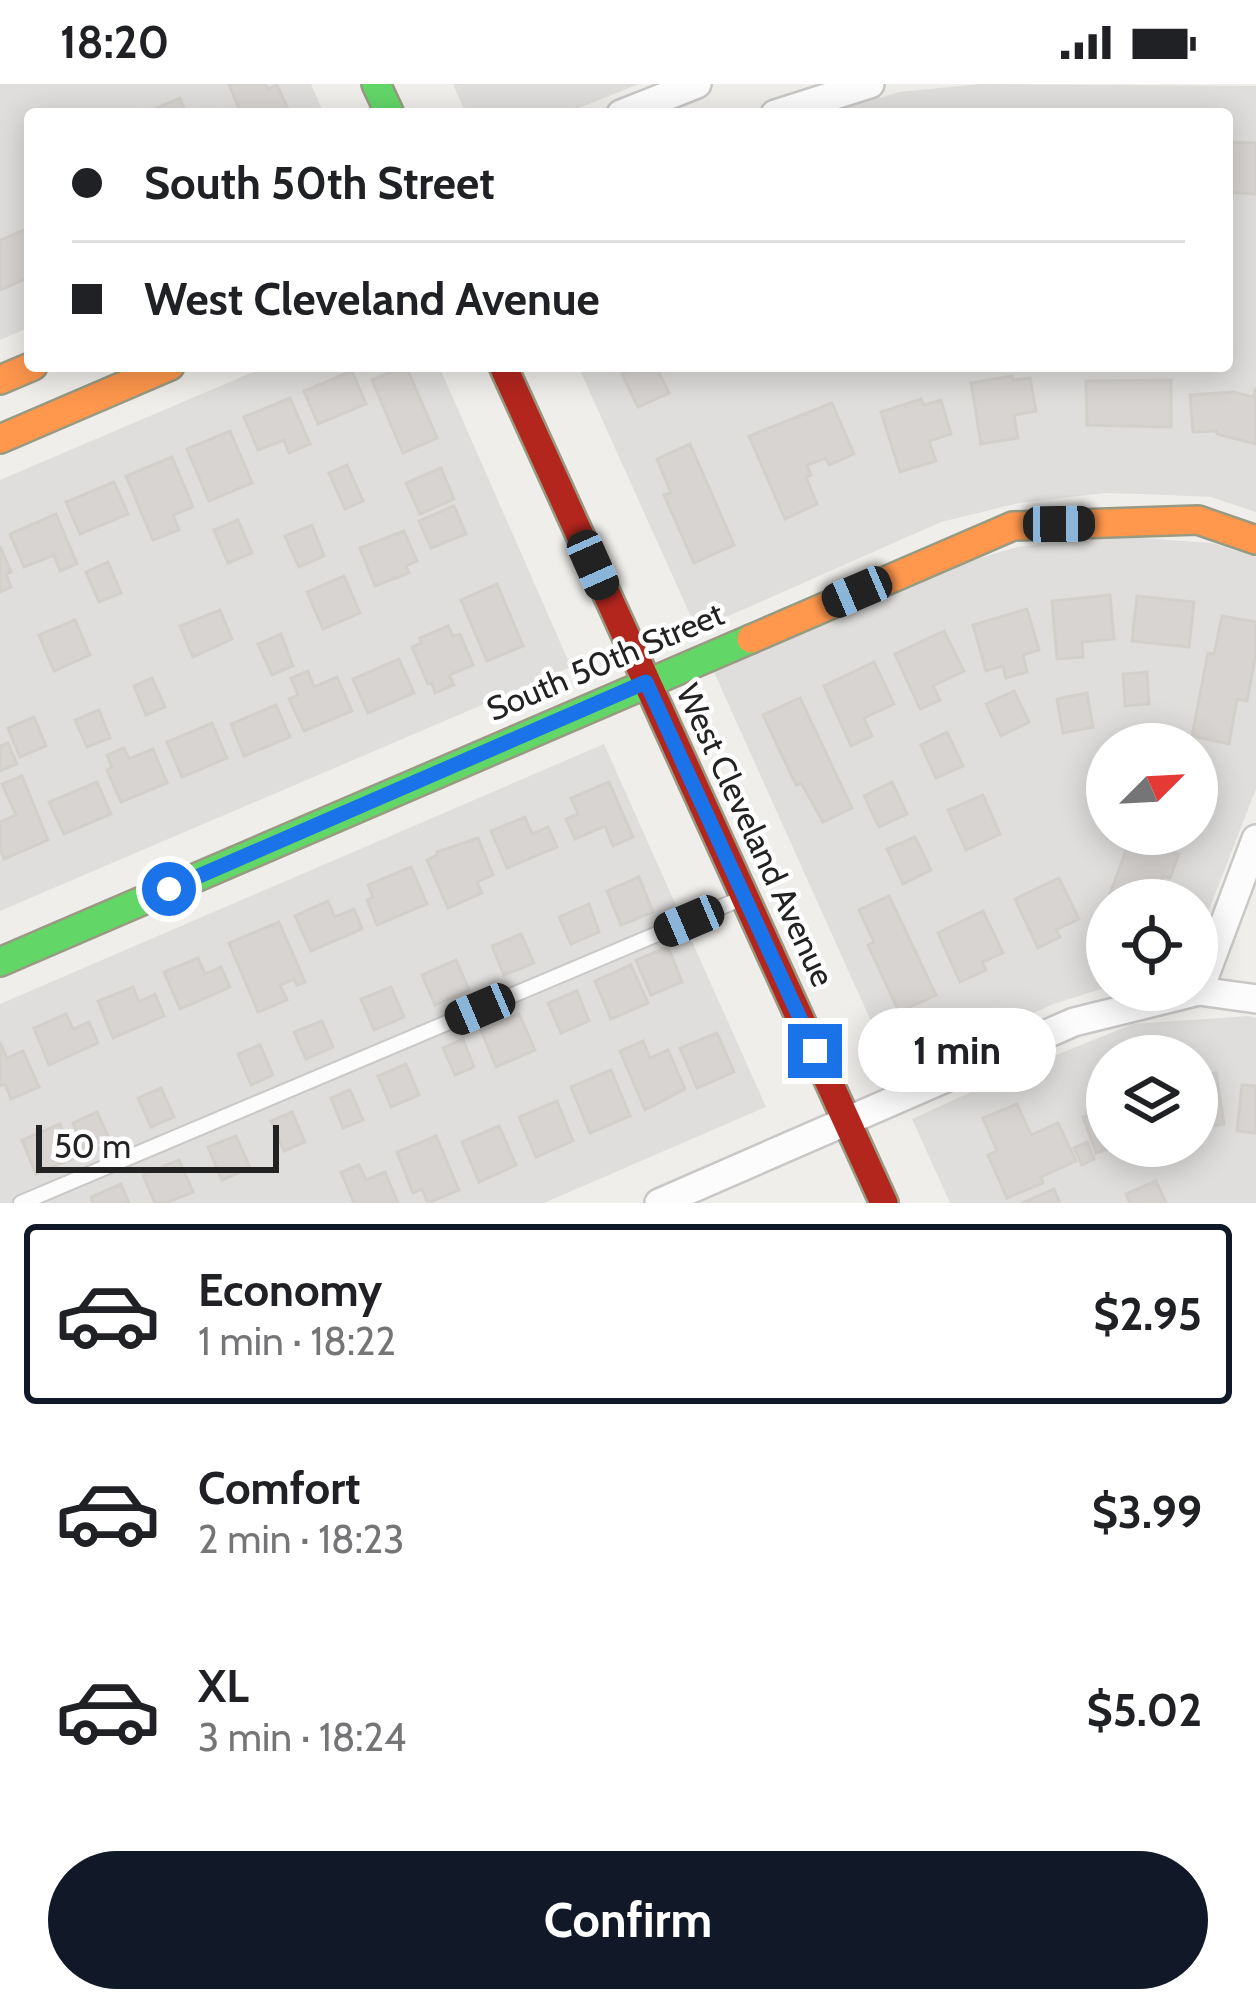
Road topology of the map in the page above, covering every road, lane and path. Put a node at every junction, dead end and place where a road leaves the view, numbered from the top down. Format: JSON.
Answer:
{"nodes":[{"id":1,"x":697,"y":84,"type":"edge"},
{"id":2,"x":871,"y":84,"type":"edge"},
{"id":3,"x":636,"y":108,"type":"edge"},
{"id":4,"x":795,"y":108,"type":"edge"},
{"id":5,"x":156,"y":372,"type":"edge"},
{"id":6,"x":505,"y":372,"type":"edge"},
{"id":7,"x":0,"y":440,"type":"edge"},
{"id":8,"x":1256,"y":541,"type":"edge"},
{"id":9,"x":646,"y":682,"type":"junction"},
{"id":10,"x":1256,"y":839,"type":"edge"},
{"id":11,"x":745,"y":897,"type":"junction"},
{"id":12,"x":1218,"y":940,"type":"edge"},
{"id":13,"x":0,"y":962,"type":"edge"},
{"id":14,"x":1218,"y":994,"type":"edge"},
{"id":15,"x":1256,"y":999,"type":"edge"},
{"id":16,"x":1118,"y":1011,"type":"edge"},
{"id":17,"x":848,"y":1123,"type":"junction"},
{"id":18,"x":21,"y":1203,"type":"edge"},
{"id":19,"x":659,"y":1203,"type":"edge"},
{"id":20,"x":884,"y":1203,"type":"edge"}],
"edges":[{"from":1,"to":3,"type":"street"},
{"from":2,"to":4,"type":"street"},
{"from":5,"to":7,"type":"street"},
{"from":6,"to":9,"type":"street","name":"West Cleveland Avenue"},
{"from":8,"to":9,"type":"street","name":"South 50th Street"},
{"from":9,"to":11,"type":"street","name":"West Cleveland Avenue"},
{"from":9,"to":13,"type":"street","name":"South 50th Street"},
{"from":10,"to":12,"type":"street"},
{"from":11,"to":17,"type":"street","name":"West Cleveland Avenue"},
{"from":11,"to":18,"type":"lane"},
{"from":14,"to":15,"type":"street"},
{"from":16,"to":17,"type":"street"},
{"from":17,"to":19,"type":"street"},
{"from":17,"to":20,"type":"street","name":"West Cleveland Avenue"}]}
